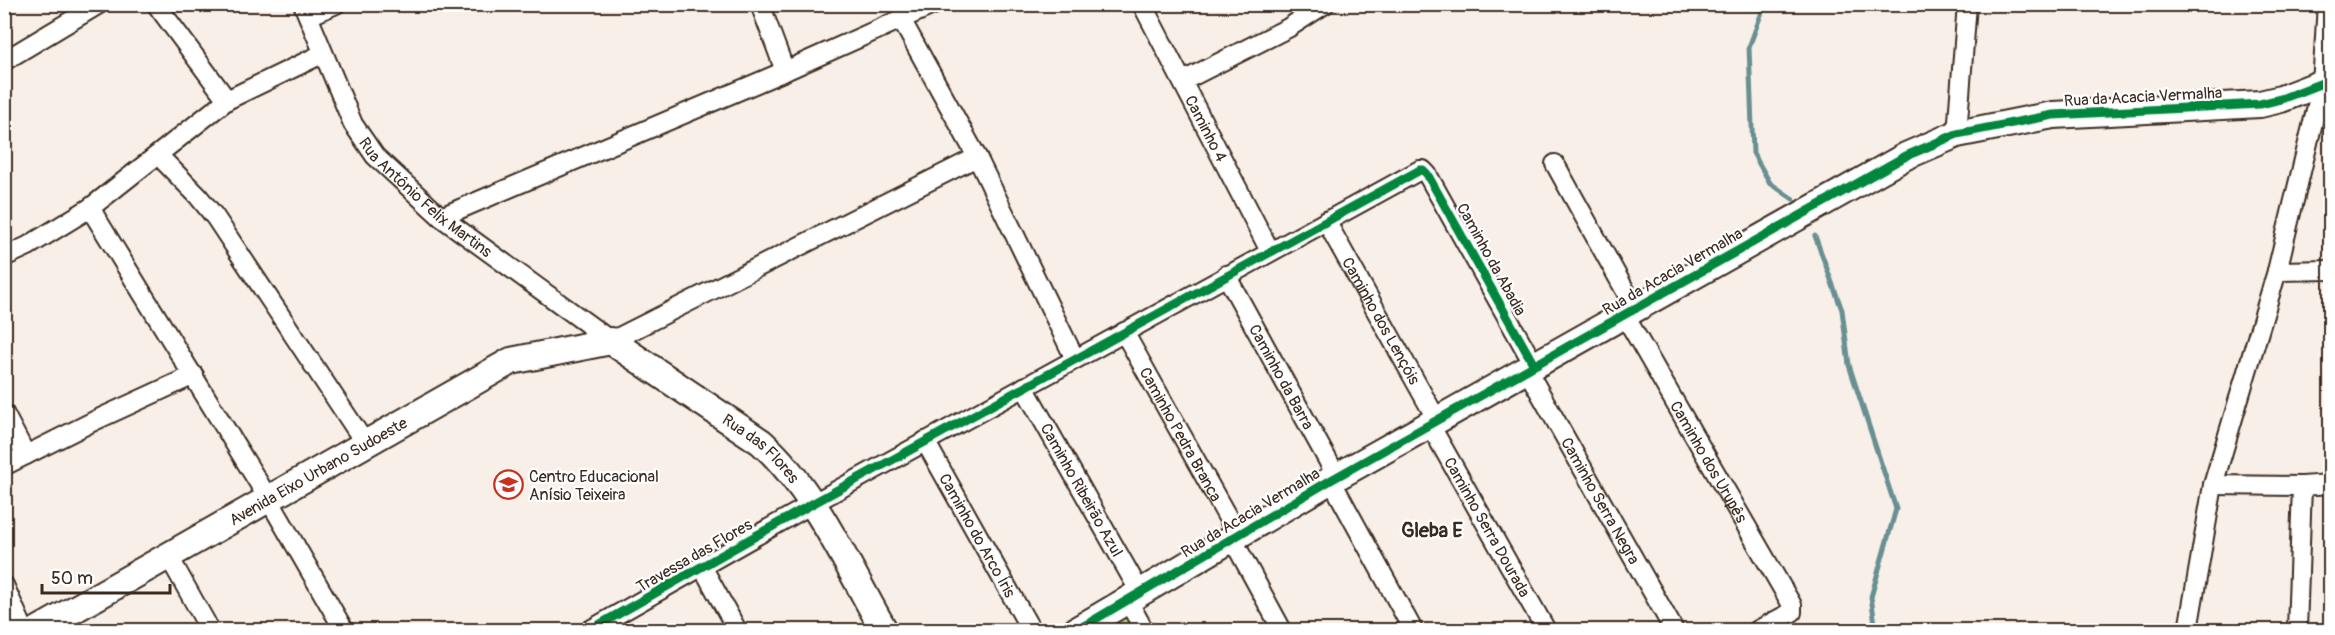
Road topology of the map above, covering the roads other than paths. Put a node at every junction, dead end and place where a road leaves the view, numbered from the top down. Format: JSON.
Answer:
{"nodes":[{"id":1,"x":99,"y":4,"type":"edge"},
{"id":2,"x":156,"y":4,"type":"edge"},
{"id":3,"x":336,"y":4,"type":"edge"},
{"id":4,"x":760,"y":4,"type":"edge"},
{"id":5,"x":935,"y":4,"type":"edge"},
{"id":6,"x":1142,"y":4,"type":"edge"},
{"id":7,"x":1325,"y":4,"type":"edge"},
{"id":8,"x":1967,"y":4,"type":"edge"},
{"id":9,"x":2327,"y":4,"type":"edge"},
{"id":10,"x":306,"y":10,"type":"edge"},
{"id":11,"x":902,"y":19,"type":"junction"},
{"id":12,"x":322,"y":54,"type":"junction"},
{"id":13,"x":4,"y":61,"type":"edge"},
{"id":14,"x":785,"y":71,"type":"junction"},
{"id":15,"x":1183,"y":81,"type":"junction"},
{"id":16,"x":2326,"y":82,"type":"edge"},
{"id":17,"x":227,"y":100,"type":"junction"},
{"id":18,"x":1957,"y":134,"type":"junction"},
{"id":19,"x":158,"y":155,"type":"junction"},
{"id":20,"x":977,"y":157,"type":"junction"},
{"id":21,"x":1555,"y":164,"type":"dead end"},
{"id":22,"x":1422,"y":170,"type":"joint"},
{"id":23,"x":90,"y":208,"type":"junction"},
{"id":24,"x":441,"y":217,"type":"junction"},
{"id":25,"x":1326,"y":220,"type":"junction"},
{"id":26,"x":1270,"y":251,"type":"junction"},
{"id":27,"x":4,"y":257,"type":"edge"},
{"id":28,"x":2331,"y":270,"type":"edge"},
{"id":29,"x":2277,"y":271,"type":"junction"},
{"id":30,"x":1226,"y":275,"type":"junction"},
{"id":31,"x":1631,"y":313,"type":"junction"},
{"id":32,"x":1124,"y":332,"type":"junction"},
{"id":33,"x":610,"y":341,"type":"junction"},
{"id":34,"x":1075,"y":359,"type":"junction"},
{"id":35,"x":1531,"y":367,"type":"junction"},
{"id":36,"x":194,"y":375,"type":"junction"},
{"id":37,"x":1024,"y":387,"type":"junction"},
{"id":38,"x":4,"y":413,"type":"edge"},
{"id":39,"x":1433,"y":423,"type":"junction"},
{"id":40,"x":925,"y":441,"type":"junction"},
{"id":41,"x":365,"y":443,"type":"junction"},
{"id":42,"x":26,"y":455,"type":"junction"},
{"id":43,"x":4,"y":466,"type":"edge"},
{"id":44,"x":1334,"y":479,"type":"junction"},
{"id":45,"x":2331,"y":484,"type":"edge"},
{"id":46,"x":2213,"y":485,"type":"junction"},
{"id":47,"x":2302,"y":486,"type":"junction"},
{"id":48,"x":268,"y":498,"type":"junction"},
{"id":49,"x":812,"y":504,"type":"junction"},
{"id":50,"x":1235,"y":538,"type":"junction"},
{"id":51,"x":168,"y":555,"type":"junction"},
{"id":52,"x":703,"y":568,"type":"junction"},
{"id":53,"x":4,"y":585,"type":"edge"},
{"id":54,"x":1134,"y":598,"type":"junction"},
{"id":55,"x":597,"y":629,"type":"edge"},
{"id":56,"x":24,"y":630,"type":"edge"},
{"id":57,"x":38,"y":630,"type":"edge"},
{"id":58,"x":210,"y":630,"type":"edge"},
{"id":59,"x":344,"y":630,"type":"edge"},
{"id":60,"x":737,"y":630,"type":"edge"},
{"id":61,"x":884,"y":630,"type":"edge"},
{"id":62,"x":1031,"y":630,"type":"edge"},
{"id":63,"x":1077,"y":630,"type":"edge"},
{"id":64,"x":1144,"y":630,"type":"edge"},
{"id":65,"x":1282,"y":630,"type":"edge"},
{"id":66,"x":1413,"y":630,"type":"edge"},
{"id":67,"x":1546,"y":630,"type":"edge"},
{"id":68,"x":1674,"y":630,"type":"edge"},
{"id":69,"x":1758,"y":630,"type":"edge"},
{"id":70,"x":2188,"y":630,"type":"edge"},
{"id":71,"x":2297,"y":630,"type":"edge"}],
"edges":[{"from":1,"to":13,"type":"street"},
{"from":2,"to":17,"type":"street"},
{"from":3,"to":10,"type":"street"},
{"from":4,"to":14,"type":"street"},
{"from":5,"to":11,"type":"street"},
{"from":6,"to":15,"type":"street","name":"Caminho 4"},
{"from":7,"to":15,"type":"street"},
{"from":8,"to":18,"type":"street"},
{"from":9,"to":16,"type":"street"},
{"from":10,"to":12,"type":"street","name":"Rua Antônio Felix Martins"},
{"from":11,"to":14,"type":"street"},
{"from":11,"to":20,"type":"street"},
{"from":12,"to":17,"type":"street"},
{"from":12,"to":24,"type":"street","name":"Rua Antônio Felix Martins"},
{"from":14,"to":24,"type":"street"},
{"from":15,"to":26,"type":"street","name":"Caminho 4"},
{"from":16,"to":18,"type":"street","name":"Rua da Acacia Vermalha"},
{"from":16,"to":29,"type":"street"},
{"from":17,"to":19,"type":"street"},
{"from":18,"to":31,"type":"street","name":"Rua da Acacia Vermalha"},
{"from":19,"to":23,"type":"street"},
{"from":19,"to":41,"type":"street"},
{"from":20,"to":33,"type":"street"},
{"from":20,"to":34,"type":"street"},
{"from":21,"to":31,"type":"street","name":"Caminho dos Urupês"},
{"from":22,"to":25,"type":"street","name":"Travessa das Flores"},
{"from":22,"to":35,"type":"street","name":"Caminho da Abadia"},
{"from":23,"to":27,"type":"street"},
{"from":23,"to":36,"type":"street"},
{"from":24,"to":33,"type":"street","name":"Rua Antônio Felix Martins"},
{"from":25,"to":26,"type":"street","name":"Travessa das Flores"},
{"from":25,"to":39,"type":"street","name":"Caminho dos Lençóis"},
{"from":26,"to":30,"type":"street","name":"Travessa das Flores"},
{"from":28,"to":29,"type":"street"},
{"from":29,"to":46,"type":"street"},
{"from":30,"to":32,"type":"street","name":"Travessa das Flores"},
{"from":30,"to":44,"type":"street","name":"Caminho da Barra"},
{"from":31,"to":35,"type":"street","name":"Rua da Acacia Vermalha"},
{"from":31,"to":69,"type":"street","name":"Caminho dos Urupês"},
{"from":32,"to":34,"type":"street","name":"Travessa das Flores"},
{"from":32,"to":50,"type":"street","name":"Caminho Pedra Branca"},
{"from":33,"to":41,"type":"street","name":"Avenida Eixo Urbano Sudoeste"},
{"from":33,"to":49,"type":"street","name":"Rua das Flores"},
{"from":34,"to":37,"type":"street","name":"Travessa das Flores"},
{"from":35,"to":39,"type":"street","name":"Rua da Acacia Vermalha"},
{"from":35,"to":68,"type":"street","name":"Caminho Serra Negra"},
{"from":36,"to":42,"type":"street"},
{"from":36,"to":48,"type":"street"},
{"from":37,"to":40,"type":"street","name":"Travessa das Flores"},
{"from":37,"to":54,"type":"street","name":"Caminho Ribeirão Azul"},
{"from":38,"to":42,"type":"street"},
{"from":39,"to":44,"type":"street","name":"Rua da Acacia Vermalha"},
{"from":39,"to":67,"type":"street","name":"Caminho Serra Dourada"},
{"from":40,"to":49,"type":"street","name":"Travessa das Flores"},
{"from":40,"to":62,"type":"street","name":"Caminho do Arco Íris"},
{"from":41,"to":48,"type":"street","name":"Avenida Eixo Urbano Sudoeste"},
{"from":42,"to":43,"type":"street"},
{"from":44,"to":50,"type":"street","name":"Rua da Acacia Vermalha"},
{"from":44,"to":66,"type":"street","name":"Caminho da Barra"},
{"from":45,"to":47,"type":"street"},
{"from":46,"to":47,"type":"street"},
{"from":46,"to":70,"type":"street"},
{"from":47,"to":71,"type":"street"},
{"from":48,"to":51,"type":"street","name":"Avenida Eixo Urbano Sudoeste"},
{"from":48,"to":59,"type":"street"},
{"from":49,"to":52,"type":"street","name":"Travessa das Flores"},
{"from":49,"to":61,"type":"street","name":"Rua das Flores"},
{"from":50,"to":54,"type":"street","name":"Rua da Acacia Vermalha"},
{"from":50,"to":65,"type":"street","name":"Caminho Pedra Branca"},
{"from":51,"to":57,"type":"street","name":"Avenida Eixo Urbano Sudoeste"},
{"from":51,"to":58,"type":"street"},
{"from":52,"to":55,"type":"street","name":"Travessa das Flores"},
{"from":52,"to":60,"type":"street"},
{"from":53,"to":56,"type":"street"},
{"from":54,"to":63,"type":"street","name":"Rua da Acacia Vermalha"},
{"from":54,"to":64,"type":"street","name":"Caminho Ribeirão Azul"}]}
